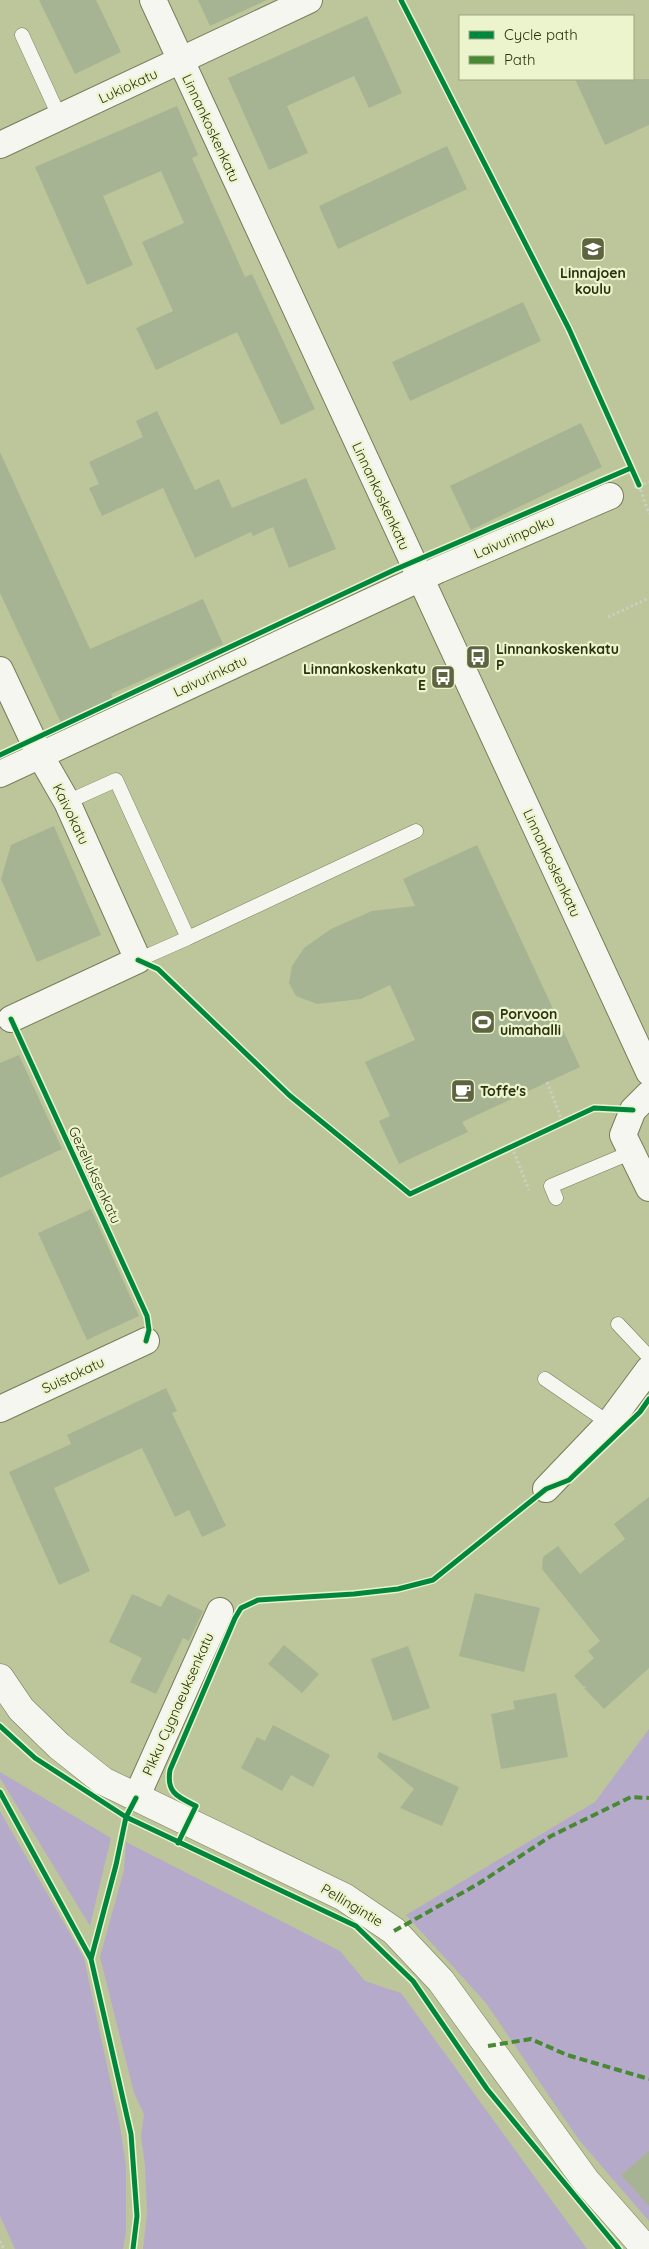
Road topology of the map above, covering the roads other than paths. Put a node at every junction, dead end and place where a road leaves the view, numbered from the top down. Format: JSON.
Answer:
{"nodes":[{"id":1,"x":153,"y":0,"type":"edge"},
{"id":2,"x":309,"y":0,"type":"edge"},
{"id":3,"x":22,"y":35,"type":"dead end"},
{"id":4,"x":180,"y":62,"type":"junction"},
{"id":5,"x":60,"y":118,"type":"junction"},
{"id":6,"x":0,"y":145,"type":"edge"},
{"id":7,"x":610,"y":496,"type":"dead end"},
{"id":8,"x":420,"y":579,"type":"junction"},
{"id":9,"x":0,"y":670,"type":"edge"},
{"id":10,"x":40,"y":754,"type":"junction"},
{"id":11,"x":0,"y":774,"type":"edge"},
{"id":12,"x":68,"y":802,"type":"junction"},
{"id":13,"x":416,"y":831,"type":"dead end"},
{"id":14,"x":188,"y":938,"type":"junction"},
{"id":15,"x":138,"y":960,"type":"junction"},
{"id":16,"x":11,"y":1019,"type":"dead end"},
{"id":17,"x":649,"y":1072,"type":"edge"},
{"id":18,"x":649,"y":1094,"type":"edge"},
{"id":19,"x":632,"y":1152,"type":"junction"},
{"id":20,"x":649,"y":1188,"type":"edge"},
{"id":21,"x":556,"y":1198,"type":"dead end"},
{"id":22,"x":618,"y":1324,"type":"dead end"},
{"id":23,"x":146,"y":1341,"type":"dead end"},
{"id":24,"x":649,"y":1357,"type":"edge"},
{"id":25,"x":649,"y":1369,"type":"edge"},
{"id":26,"x":545,"y":1379,"type":"dead end"},
{"id":27,"x":0,"y":1409,"type":"edge"},
{"id":28,"x":608,"y":1423,"type":"junction"},
{"id":29,"x":546,"y":1489,"type":"dead end"},
{"id":30,"x":220,"y":1611,"type":"dead end"},
{"id":31,"x":0,"y":1678,"type":"edge"},
{"id":32,"x":136,"y":1798,"type":"junction"},
{"id":33,"x":646,"y":2249,"type":"edge"}],
"edges":[{"from":1,"to":4,"type":"street","name":"Linnankoskenkatu"},
{"from":2,"to":4,"type":"street","name":"Lukiokatu"},
{"from":3,"to":5,"type":"lane"},
{"from":4,"to":5,"type":"street","name":"Lukiokatu"},
{"from":4,"to":8,"type":"street","name":"Linnankoskenkatu"},
{"from":5,"to":6,"type":"street","name":"Lukiokatu"},
{"from":7,"to":8,"type":"street","name":"Laivurinpolku"},
{"from":8,"to":10,"type":"street","name":"Laivurinkatu"},
{"from":8,"to":17,"type":"street","name":"Linnankoskenkatu"},
{"from":9,"to":10,"type":"street","name":"Kaivokatu"},
{"from":10,"to":11,"type":"street","name":"Laivurinkatu"},
{"from":10,"to":12,"type":"street","name":"Kaivokatu"},
{"from":12,"to":14,"type":"lane"},
{"from":12,"to":15,"type":"street","name":"Kaivokatu"},
{"from":13,"to":14,"type":"lane"},
{"from":14,"to":15,"type":"lane"},
{"from":15,"to":16,"type":"street"},
{"from":18,"to":19,"type":"street"},
{"from":19,"to":20,"type":"street"},
{"from":19,"to":21,"type":"lane"},
{"from":22,"to":24,"type":"lane"},
{"from":23,"to":27,"type":"street","name":"Suistokatu"},
{"from":25,"to":28,"type":"street"},
{"from":26,"to":28,"type":"lane"},
{"from":28,"to":29,"type":"street"},
{"from":30,"to":32,"type":"street","name":"Pikku Cygnaeuksenkatu"},
{"from":31,"to":32,"type":"street","name":"Pellingintie"},
{"from":32,"to":33,"type":"street","name":"Pellingintie"}]}
